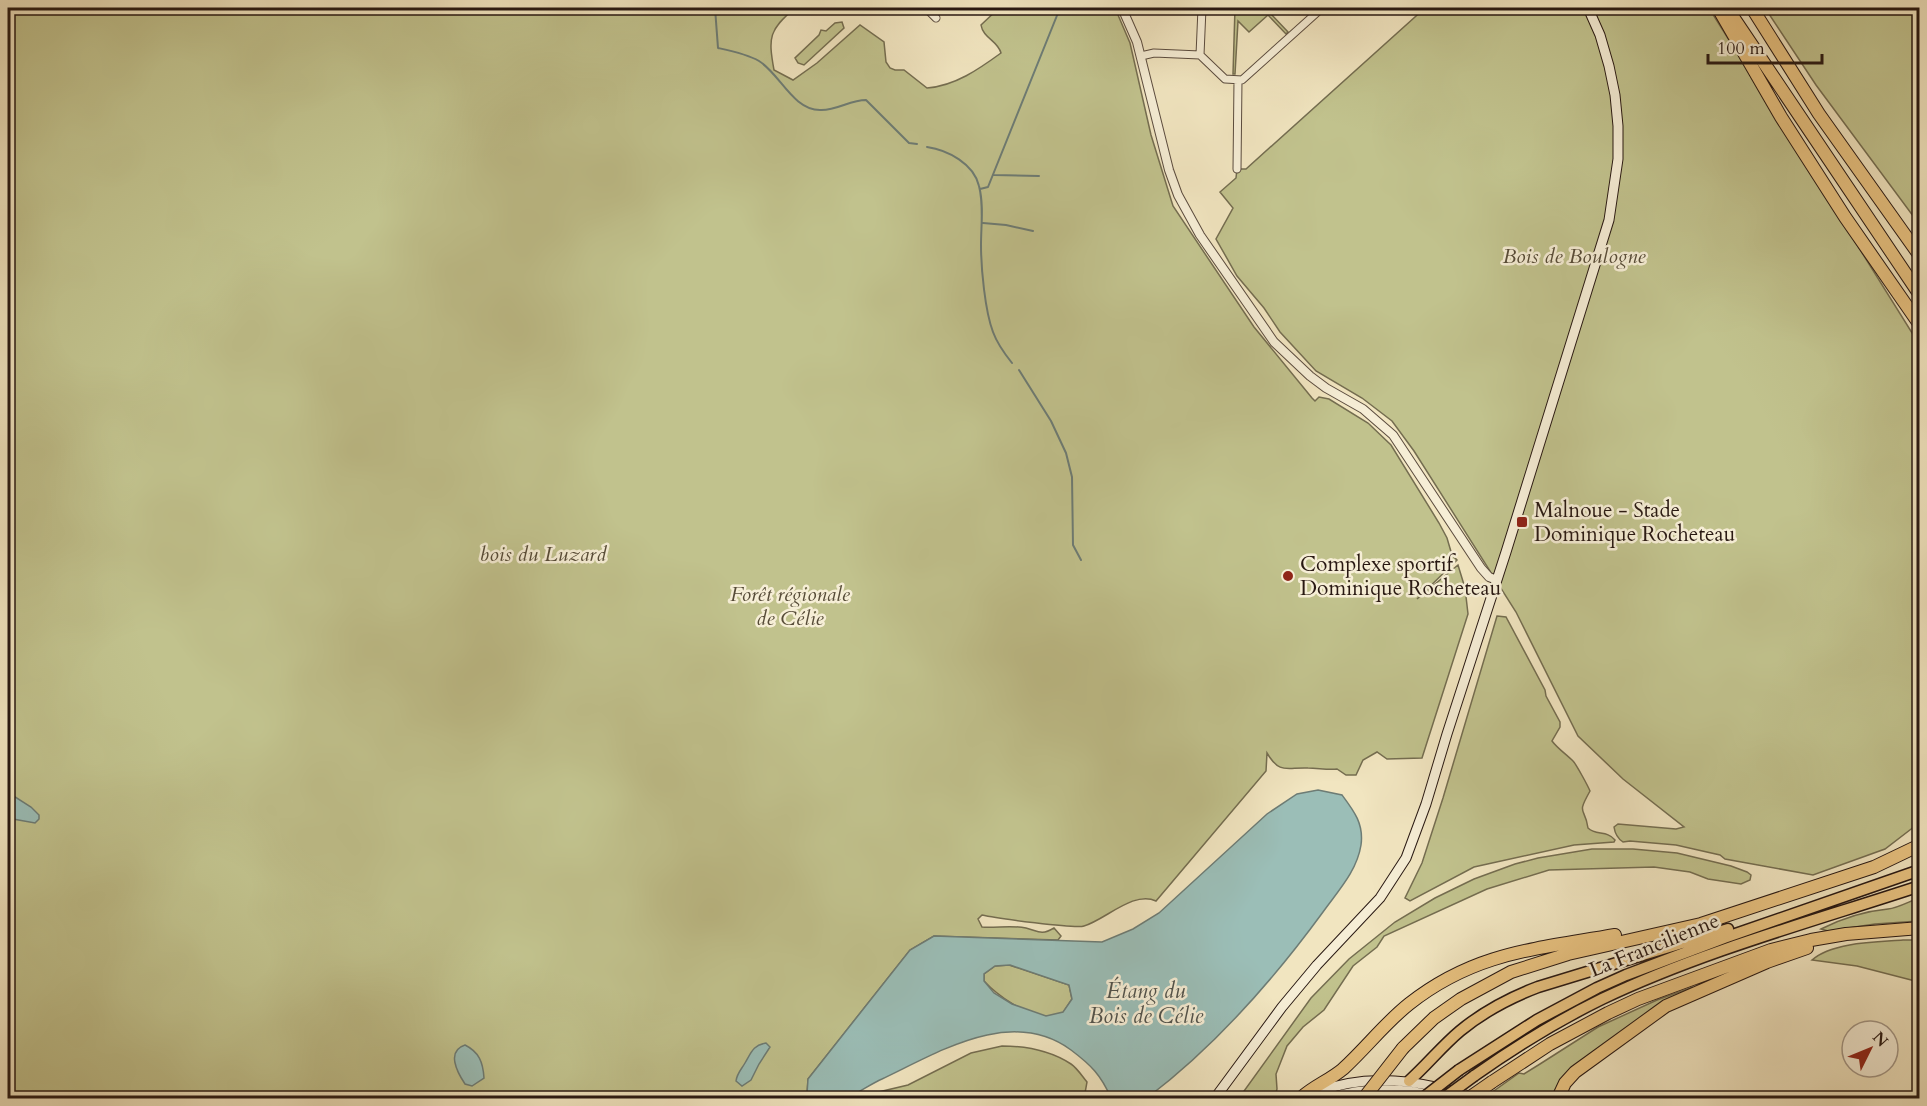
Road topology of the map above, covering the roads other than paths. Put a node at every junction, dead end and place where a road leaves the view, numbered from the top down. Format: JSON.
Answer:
{"nodes":[{"id":1,"x":927,"y":8,"type":"edge"},
{"id":2,"x":1122,"y":8,"type":"edge"},
{"id":3,"x":1202,"y":8,"type":"edge"},
{"id":4,"x":1322,"y":8,"type":"edge"},
{"id":5,"x":1588,"y":8,"type":"edge"},
{"id":6,"x":1718,"y":8,"type":"edge"},
{"id":7,"x":1727,"y":8,"type":"edge"},
{"id":8,"x":1752,"y":8,"type":"edge"},
{"id":9,"x":936,"y":18,"type":"dead end"},
{"id":10,"x":1200,"y":55,"type":"junction"},
{"id":11,"x":1141,"y":56,"type":"junction"},
{"id":12,"x":1238,"y":80,"type":"junction"},
{"id":13,"x":1237,"y":169,"type":"dead end"},
{"id":14,"x":1920,"y":256,"type":"edge"},
{"id":15,"x":1920,"y":295,"type":"edge"},
{"id":16,"x":1920,"y":325,"type":"edge"},
{"id":17,"x":1497,"y":580,"type":"junction"},
{"id":18,"x":1920,"y":845,"type":"edge"},
{"id":19,"x":1920,"y":870,"type":"edge"},
{"id":20,"x":1920,"y":886,"type":"edge"},
{"id":21,"x":1752,"y":928,"type":"junction"},
{"id":22,"x":1920,"y":928,"type":"edge"},
{"id":23,"x":1658,"y":935,"type":"junction"},
{"id":24,"x":1826,"y":938,"type":"junction"},
{"id":25,"x":1409,"y":1081,"type":"junction"},
{"id":26,"x":1215,"y":1098,"type":"edge"},
{"id":27,"x":1300,"y":1098,"type":"edge"},
{"id":28,"x":1329,"y":1098,"type":"edge"},
{"id":29,"x":1364,"y":1098,"type":"edge"},
{"id":30,"x":1423,"y":1098,"type":"edge"},
{"id":31,"x":1442,"y":1098,"type":"edge"},
{"id":32,"x":1469,"y":1098,"type":"edge"},
{"id":33,"x":1475,"y":1098,"type":"edge"},
{"id":34,"x":1558,"y":1098,"type":"edge"}],
"edges":[{"from":1,"to":9,"type":"street"},
{"from":2,"to":11,"type":"street"},
{"from":3,"to":10,"type":"street"},
{"from":4,"to":12,"type":"street"},
{"from":5,"to":17,"type":"main road"},
{"from":6,"to":16,"type":"highway"},
{"from":7,"to":15,"type":"highway"},
{"from":8,"to":14,"type":"highway"},
{"from":10,"to":11,"type":"street"},
{"from":10,"to":12,"type":"street"},
{"from":11,"to":17,"type":"street"},
{"from":12,"to":13,"type":"street"},
{"from":17,"to":26,"type":"main road"},
{"from":18,"to":23,"type":"highway"},
{"from":19,"to":21,"type":"highway","name":"La Francilienne"},
{"from":20,"to":31,"type":"highway","name":"La Francilienne","bridge":true},
{"from":21,"to":25,"type":"highway"},
{"from":21,"to":30,"type":"highway","name":"La Francilienne","bridge":true},
{"from":22,"to":24,"type":"highway"},
{"from":23,"to":27,"type":"highway"},
{"from":23,"to":29,"type":"highway","bridge":true},
{"from":24,"to":32,"type":"highway","bridge":true},
{"from":24,"to":34,"type":"highway"},
{"from":25,"to":27,"type":"main road"},
{"from":25,"to":33,"type":"main road"},
{"from":28,"to":31,"type":"main road"}]}
